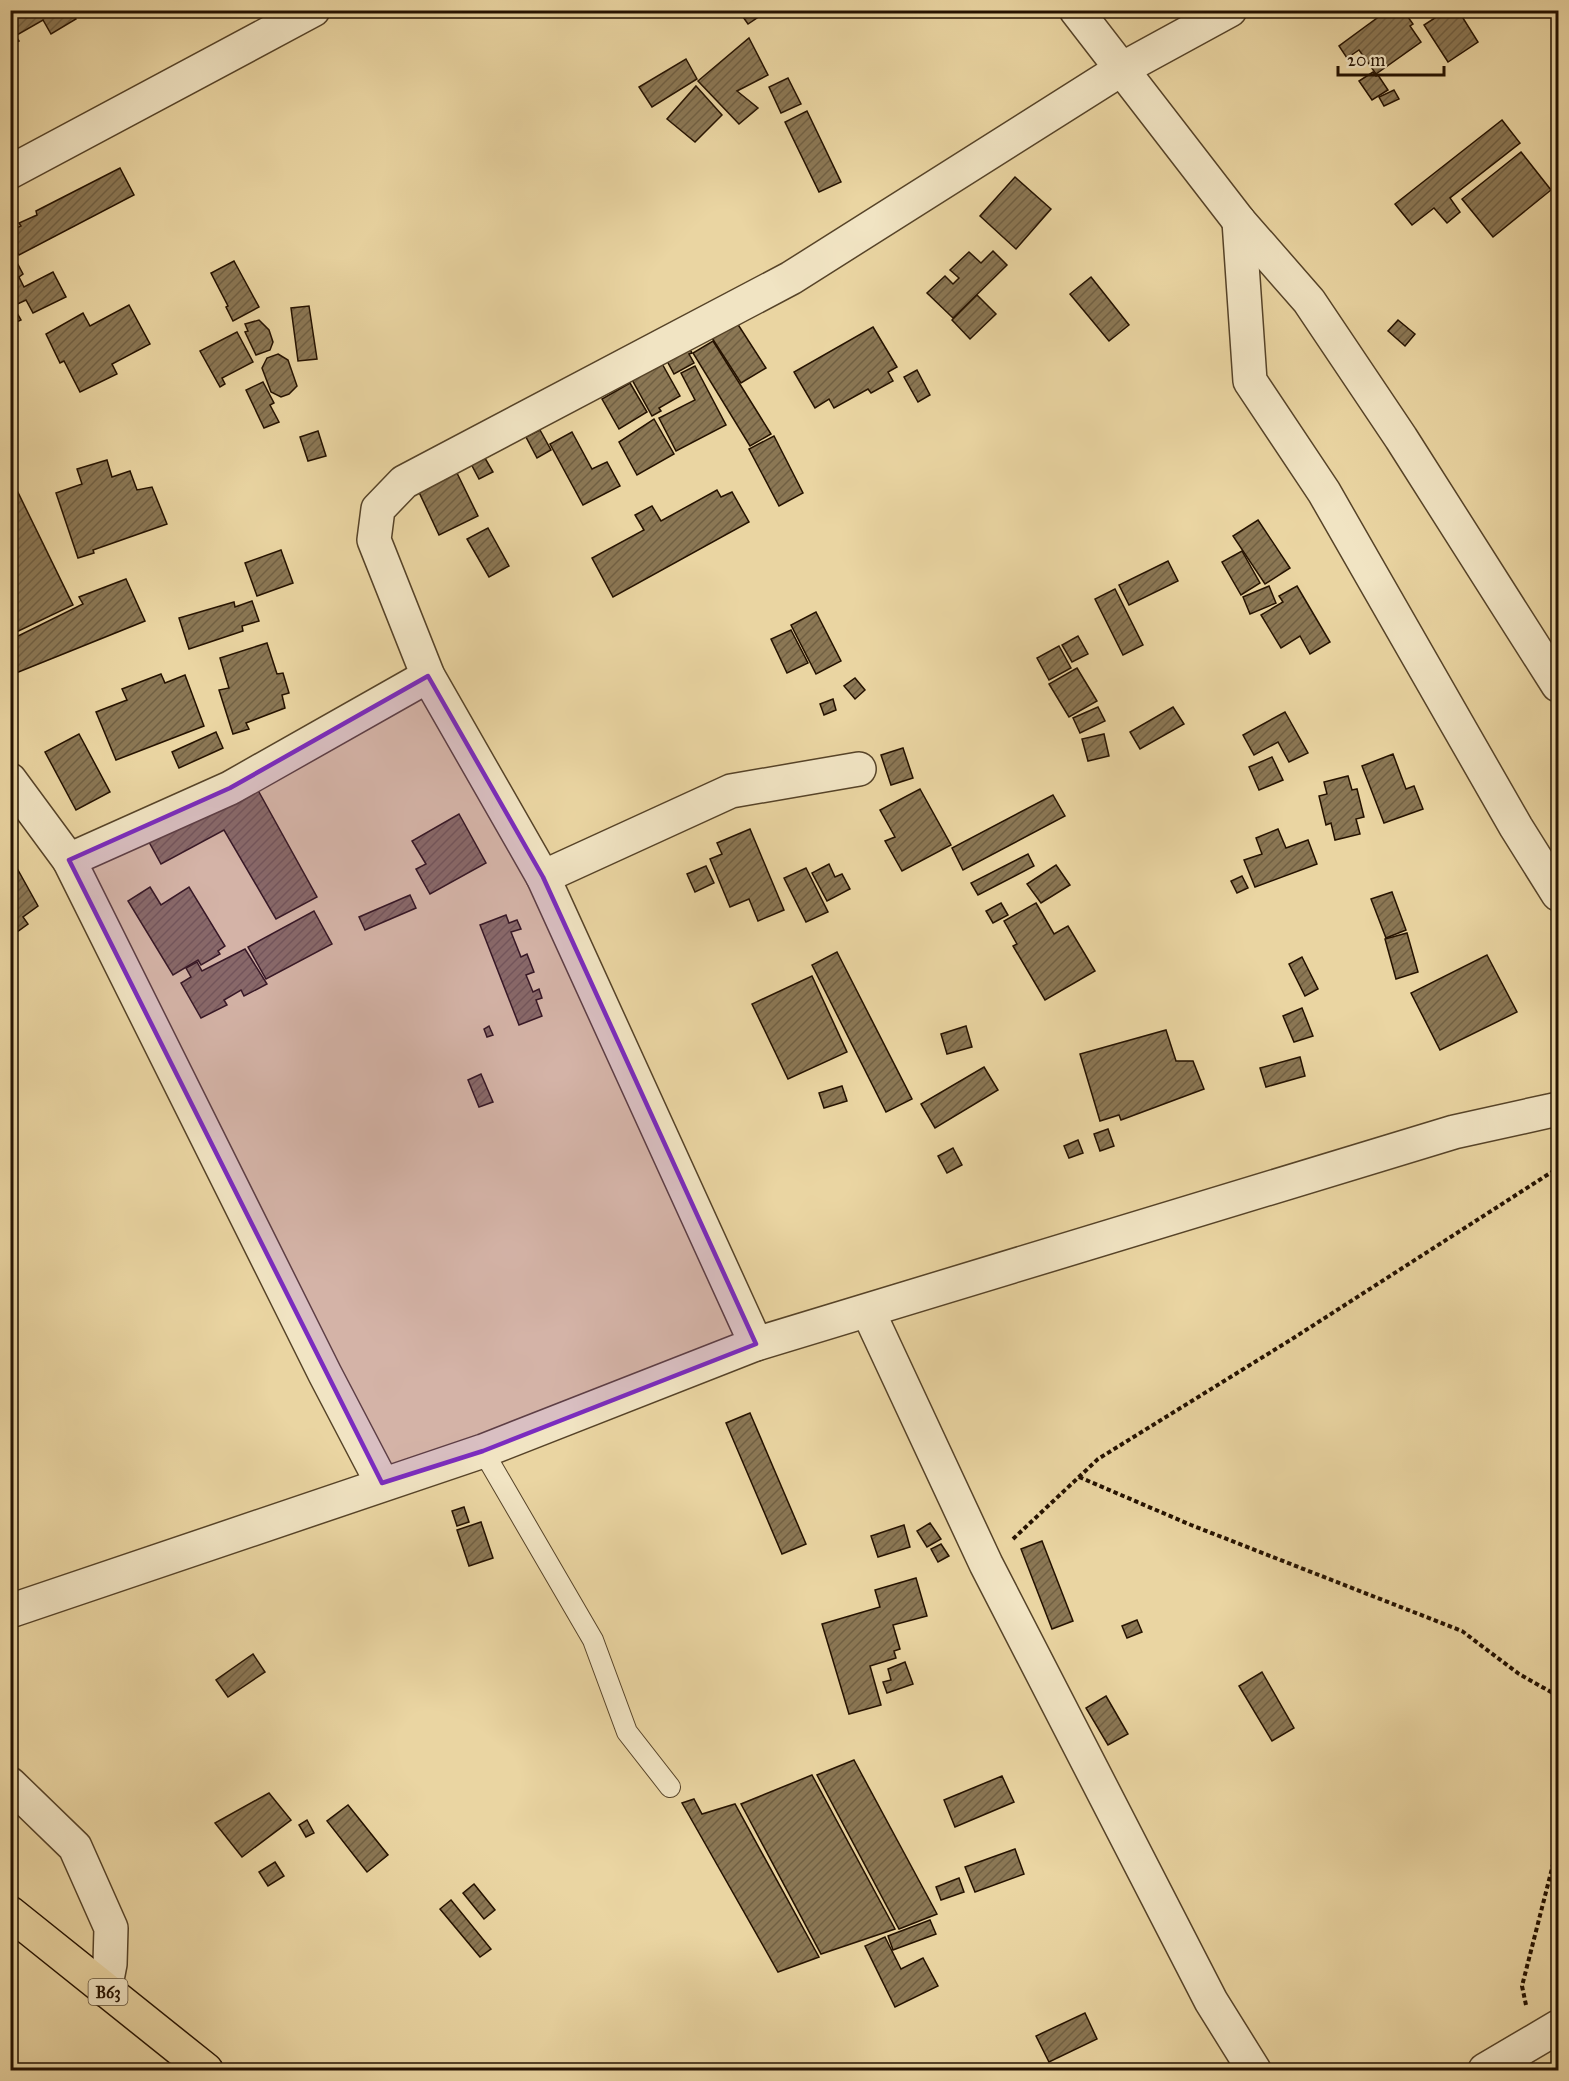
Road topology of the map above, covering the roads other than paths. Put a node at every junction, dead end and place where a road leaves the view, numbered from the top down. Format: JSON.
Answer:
{"nodes":[{"id":1,"x":313,"y":10,"type":"edge"},
{"id":2,"x":1076,"y":10,"type":"edge"},
{"id":3,"x":1230,"y":10,"type":"edge"},
{"id":4,"x":1120,"y":70,"type":"junction"},
{"id":5,"x":10,"y":171,"type":"edge"},
{"id":6,"x":1239,"y":221,"type":"junction"},
{"id":7,"x":428,"y":676,"type":"junction"},
{"id":8,"x":1558,"y":685,"type":"edge"},
{"id":9,"x":859,"y":769,"type":"dead end"},
{"id":10,"x":10,"y":780,"type":"edge"},
{"id":11,"x":69,"y":860,"type":"junction"},
{"id":12,"x":543,"y":878,"type":"junction"},
{"id":13,"x":1558,"y":894,"type":"edge"},
{"id":14,"x":1558,"y":1109,"type":"edge"},
{"id":15,"x":868,"y":1311,"type":"junction"},
{"id":16,"x":756,"y":1344,"type":"junction"},
{"id":17,"x":483,"y":1451,"type":"junction"},
{"id":18,"x":382,"y":1483,"type":"junction"},
{"id":19,"x":10,"y":1611,"type":"edge"},
{"id":20,"x":10,"y":1784,"type":"edge"},
{"id":21,"x":670,"y":1787,"type":"dead end"},
{"id":22,"x":10,"y":1912,"type":"edge"},
{"id":23,"x":105,"y":1990,"type":"junction"},
{"id":24,"x":1546,"y":2034,"type":"edge"},
{"id":25,"x":206,"y":2070,"type":"edge"},
{"id":26,"x":1254,"y":2070,"type":"edge"},
{"id":27,"x":1485,"y":2070,"type":"edge"}],
"edges":[{"from":1,"to":5,"type":"street"},
{"from":2,"to":4,"type":"street"},
{"from":3,"to":4,"type":"street"},
{"from":4,"to":6,"type":"street"},
{"from":4,"to":7,"type":"street"},
{"from":6,"to":8,"type":"street"},
{"from":6,"to":13,"type":"street"},
{"from":7,"to":11,"type":"street"},
{"from":7,"to":12,"type":"street"},
{"from":9,"to":12,"type":"street"},
{"from":10,"to":11,"type":"street"},
{"from":11,"to":18,"type":"street"},
{"from":12,"to":16,"type":"street"},
{"from":14,"to":15,"type":"street"},
{"from":15,"to":16,"type":"street"},
{"from":15,"to":26,"type":"street"},
{"from":16,"to":17,"type":"street"},
{"from":17,"to":18,"type":"street"},
{"from":17,"to":21,"type":"lane"},
{"from":18,"to":19,"type":"street"},
{"from":20,"to":23,"type":"street"},
{"from":22,"to":23,"type":"highway","number":"B63"},
{"from":23,"to":25,"type":"highway","number":"B63"},
{"from":24,"to":27,"type":"street"}]}
